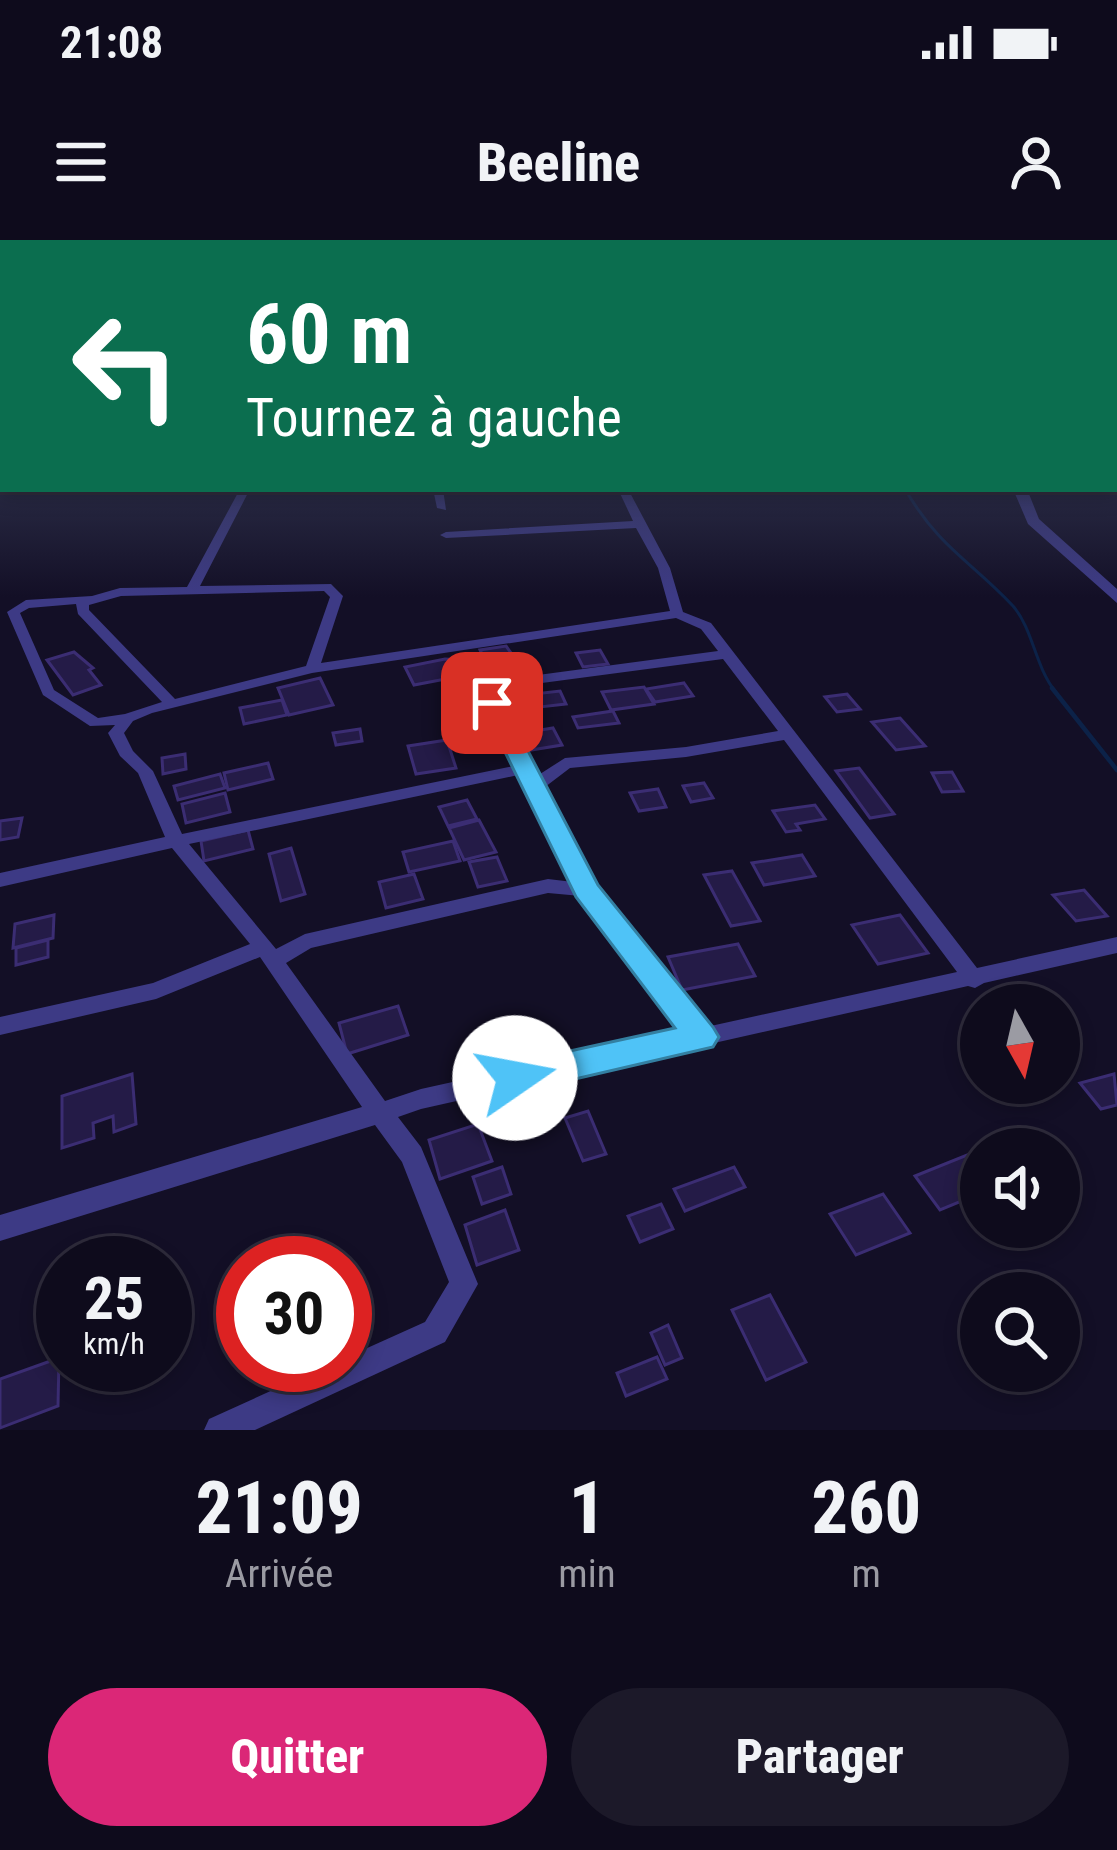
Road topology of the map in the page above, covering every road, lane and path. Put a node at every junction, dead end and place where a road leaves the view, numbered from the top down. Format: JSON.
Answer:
{"nodes":[{"id":1,"x":243,"y":492,"type":"edge"},
{"id":2,"x":439,"y":492,"type":"edge"},
{"id":3,"x":624,"y":492,"type":"edge"},
{"id":4,"x":1021,"y":492,"type":"edge"},
{"id":5,"x":442,"y":508,"type":"dead end"},
{"id":6,"x":640,"y":524,"type":"junction"},
{"id":7,"x":446,"y":536,"type":"dead end"},
{"id":8,"x":192,"y":590,"type":"junction"},
{"id":9,"x":1117,"y":598,"type":"edge"},
{"id":10,"x":88,"y":599,"type":"junction"},
{"id":11,"x":677,"y":614,"type":"junction"},
{"id":12,"x":726,"y":654,"type":"junction"},
{"id":13,"x":313,"y":669,"type":"junction"},
{"id":14,"x":170,"y":703,"type":"junction"},
{"id":15,"x":128,"y":718,"type":"junction"},
{"id":16,"x":785,"y":735,"type":"junction"},
{"id":17,"x":531,"y":777,"type":"junction"},
{"id":18,"x":176,"y":841,"type":"junction"},
{"id":19,"x":0,"y":880,"type":"edge"},
{"id":20,"x":587,"y":890,"type":"junction"},
{"id":21,"x":1117,"y":945,"type":"edge"},
{"id":22,"x":268,"y":954,"type":"junction"},
{"id":23,"x":975,"y":980,"type":"junction"},
{"id":24,"x":0,"y":1026,"type":"edge"},
{"id":25,"x":701,"y":1037,"type":"junction"},
{"id":26,"x":380,"y":1113,"type":"junction"},
{"id":27,"x":0,"y":1228,"type":"edge"},
{"id":28,"x":220,"y":1430,"type":"edge"}],
"edges":[{"from":1,"to":8,"type":"street"},
{"from":2,"to":5,"type":"street"},
{"from":3,"to":6,"type":"street"},
{"from":4,"to":9,"type":"street"},
{"from":6,"to":7,"type":"street"},
{"from":6,"to":11,"type":"street"},
{"from":8,"to":10,"type":"street"},
{"from":8,"to":13,"type":"street"},
{"from":10,"to":14,"type":"street"},
{"from":10,"to":15,"type":"street"},
{"from":11,"to":12,"type":"street"},
{"from":11,"to":13,"type":"street"},
{"from":12,"to":16,"type":"street"},
{"from":12,"to":17,"type":"street"},
{"from":13,"to":14,"type":"street"},
{"from":14,"to":15,"type":"street"},
{"from":15,"to":18,"type":"street"},
{"from":16,"to":17,"type":"street"},
{"from":16,"to":23,"type":"street"},
{"from":17,"to":18,"type":"street"},
{"from":17,"to":20,"type":"street"},
{"from":18,"to":19,"type":"street"},
{"from":18,"to":22,"type":"street"},
{"from":20,"to":22,"type":"street"},
{"from":20,"to":25,"type":"street"},
{"from":21,"to":23,"type":"street"},
{"from":22,"to":24,"type":"street"},
{"from":22,"to":26,"type":"street"},
{"from":23,"to":25,"type":"street"},
{"from":25,"to":26,"type":"street"},
{"from":26,"to":27,"type":"street"},
{"from":26,"to":28,"type":"street"}]}
